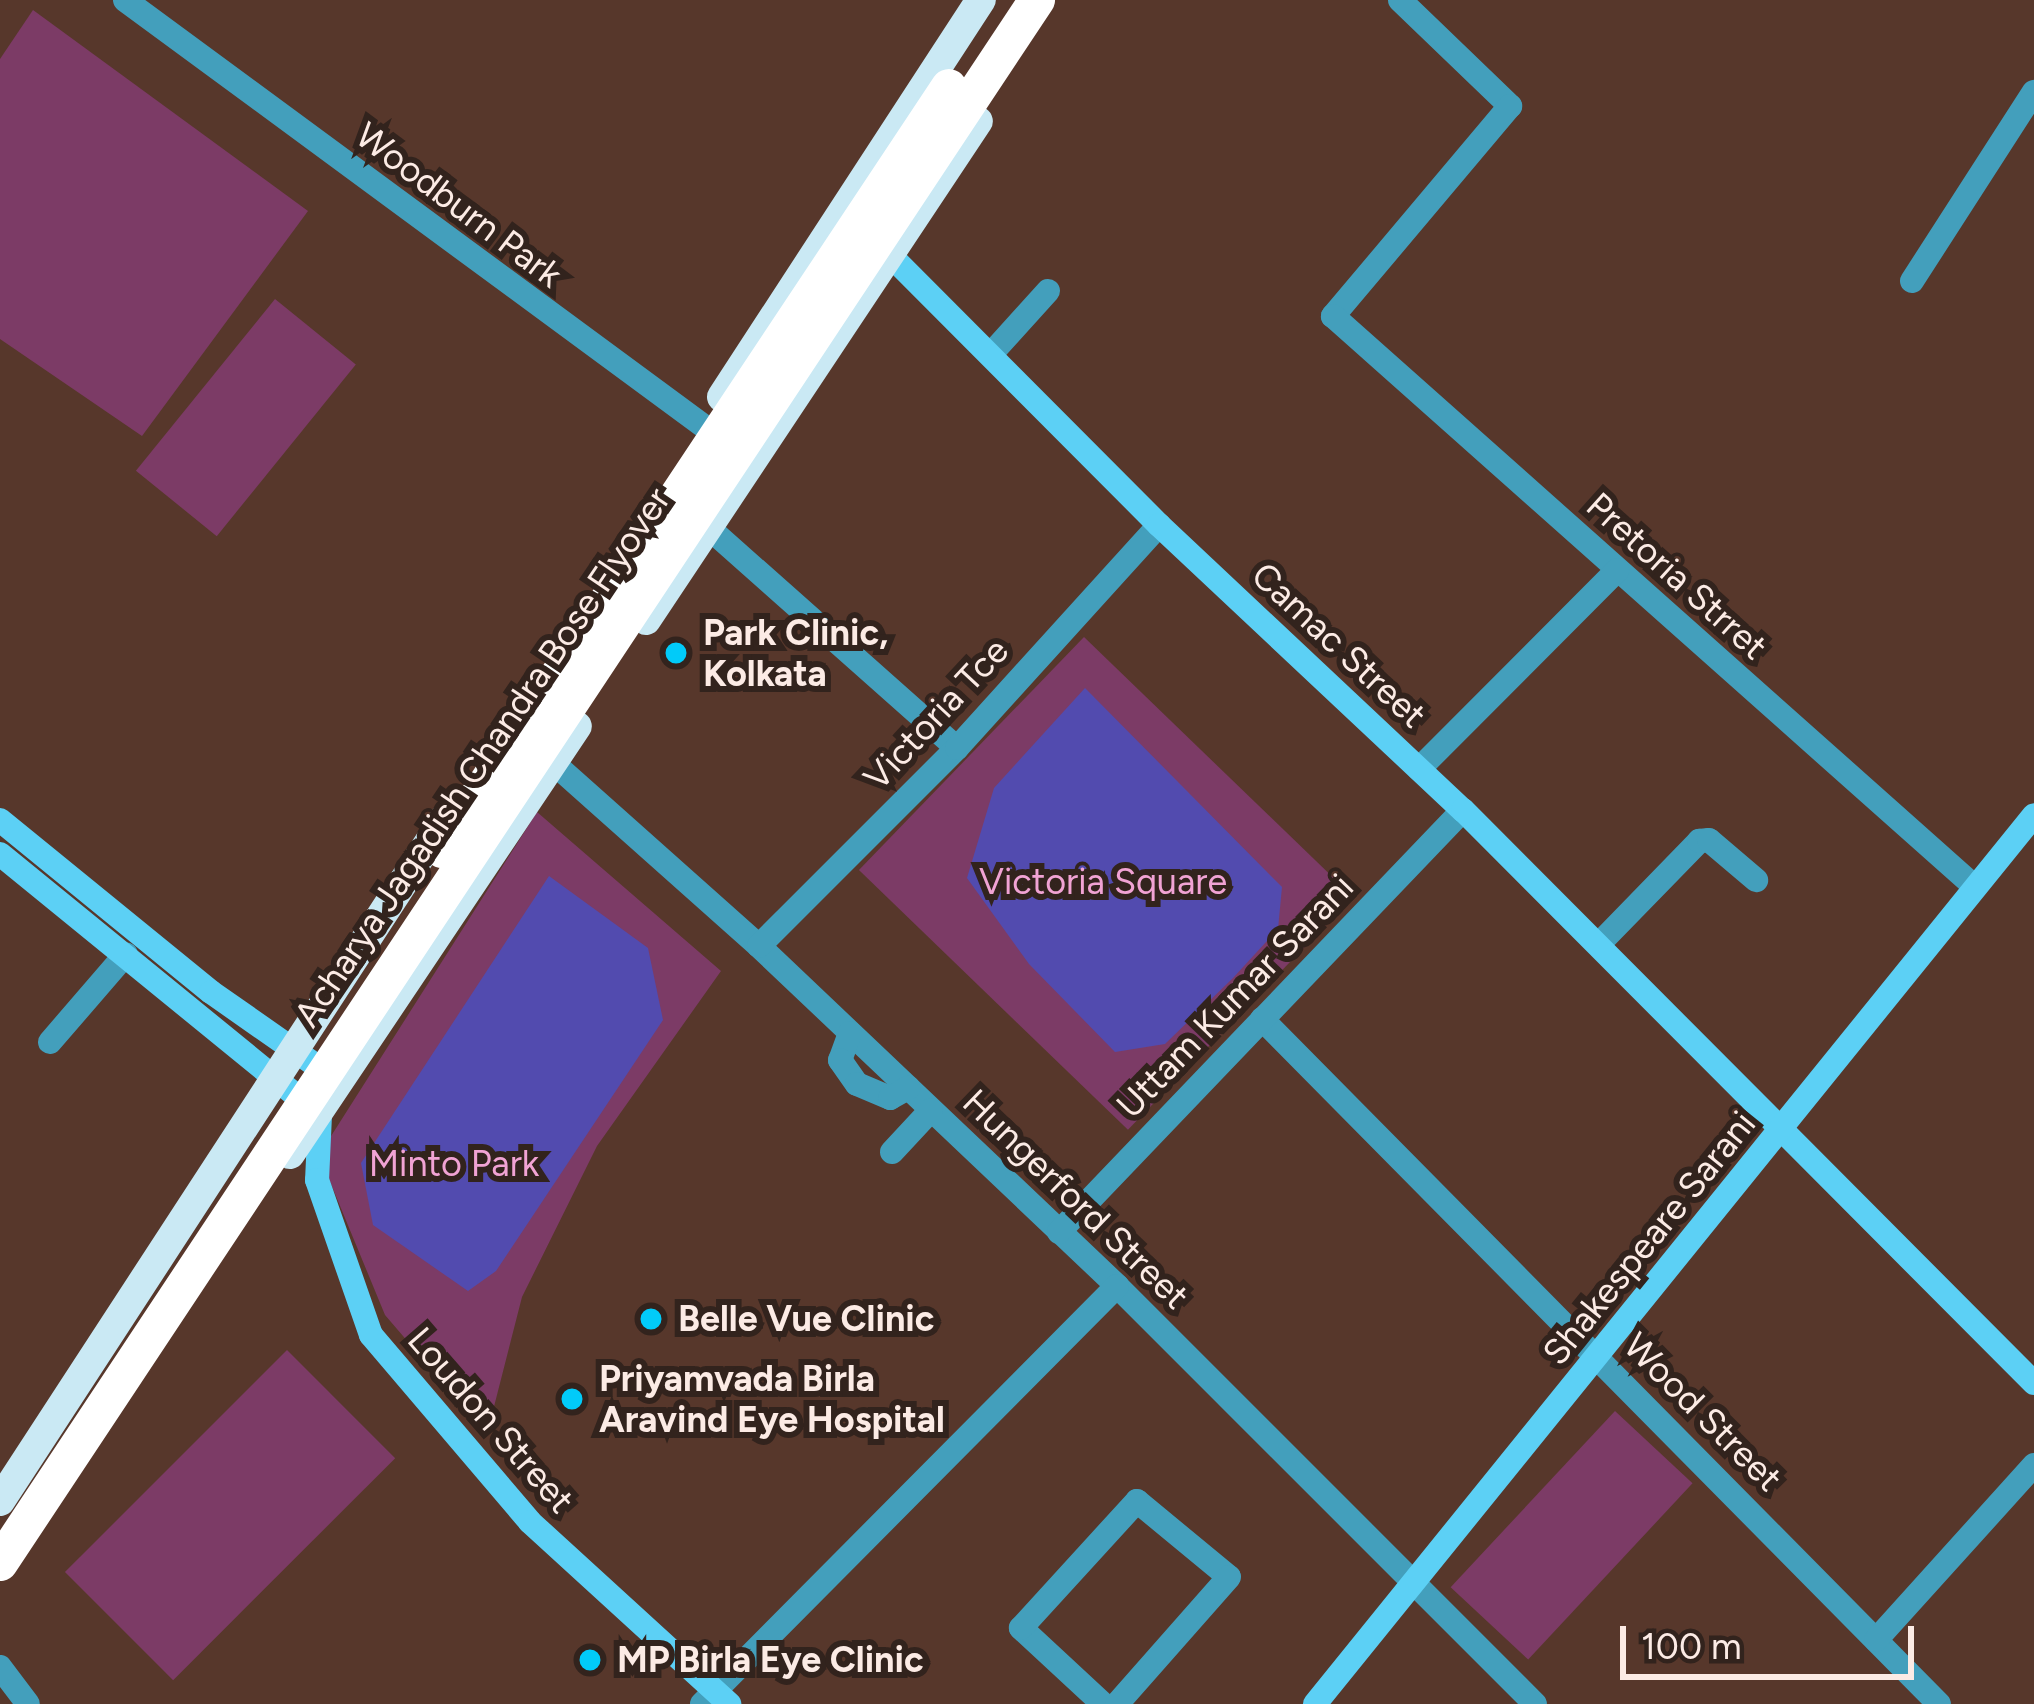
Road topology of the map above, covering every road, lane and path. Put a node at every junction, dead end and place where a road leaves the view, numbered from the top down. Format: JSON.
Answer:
{"nodes":[{"id":1,"x":125,"y":0,"type":"edge"},
{"id":2,"x":981,"y":0,"type":"edge"},
{"id":3,"x":1007,"y":0,"type":"edge"},
{"id":4,"x":1036,"y":0,"type":"edge"},
{"id":5,"x":1056,"y":0,"type":"edge"},
{"id":6,"x":1400,"y":0,"type":"edge"},
{"id":7,"x":2034,"y":92,"type":"edge"},
{"id":8,"x":843,"y":216,"type":"junction"},
{"id":9,"x":892,"y":253,"type":"junction"},
{"id":10,"x":1912,"y":281,"type":"dead end"},
{"id":11,"x":1048,"y":292,"type":"dead end"},
{"id":12,"x":991,"y":354,"type":"junction"},
{"id":13,"x":703,"y":426,"type":"junction"},
{"id":14,"x":754,"y":462,"type":"junction"},
{"id":15,"x":1159,"y":525,"type":"junction"},
{"id":16,"x":710,"y":530,"type":"junction"},
{"id":17,"x":1617,"y":570,"type":"junction"},
{"id":18,"x":507,"y":724,"type":"junction"},
{"id":19,"x":957,"y":748,"type":"junction"},
{"id":20,"x":553,"y":762,"type":"junction"},
{"id":21,"x":1419,"y":769,"type":"junction"},
{"id":22,"x":1463,"y":810,"type":"junction"},
{"id":23,"x":2034,"y":815,"type":"edge"},
{"id":24,"x":0,"y":820,"type":"edge"},
{"id":25,"x":0,"y":854,"type":"edge"},
{"id":26,"x":1756,"y":880,"type":"dead end"},
{"id":27,"x":1975,"y":887,"type":"junction"},
{"id":28,"x":1599,"y":944,"type":"junction"},
{"id":29,"x":759,"y":946,"type":"junction"},
{"id":30,"x":126,"y":954,"type":"junction"},
{"id":31,"x":1262,"y":1018,"type":"junction"},
{"id":32,"x":50,"y":1042,"type":"dead end"},
{"id":33,"x":284,"y":1062,"type":"junction"},
{"id":34,"x":341,"y":1082,"type":"junction"},
{"id":35,"x":932,"y":1110,"type":"junction"},
{"id":36,"x":320,"y":1115,"type":"junction"},
{"id":37,"x":1784,"y":1130,"type":"junction"},
{"id":38,"x":892,"y":1153,"type":"dead end"},
{"id":39,"x":1059,"y":1232,"type":"junction"},
{"id":40,"x":1117,"y":1286,"type":"junction"},
{"id":41,"x":1597,"y":1356,"type":"junction"},
{"id":42,"x":2034,"y":1383,"type":"edge"},
{"id":43,"x":2034,"y":1466,"type":"edge"},
{"id":44,"x":0,"y":1501,"type":"edge"},
{"id":45,"x":0,"y":1526,"type":"edge"},
{"id":46,"x":0,"y":1562,"type":"edge"},
{"id":47,"x":0,"y":1580,"type":"edge"},
{"id":48,"x":1419,"y":1581,"type":"junction"},
{"id":49,"x":1876,"y":1640,"type":"junction"},
{"id":50,"x":0,"y":1667,"type":"edge"},
{"id":51,"x":715,"y":1699,"type":"edge"},
{"id":52,"x":28,"y":1704,"type":"edge"},
{"id":53,"x":1102,"y":1704,"type":"edge"},
{"id":54,"x":1117,"y":1704,"type":"edge"},
{"id":55,"x":1316,"y":1704,"type":"edge"},
{"id":56,"x":1535,"y":1704,"type":"edge"},
{"id":57,"x":1939,"y":1704,"type":"edge"}],
"edges":[{"from":1,"to":13,"type":"street","name":"Woodburn Park"},
{"from":2,"to":8,"type":"main road"},
{"from":3,"to":45,"type":"highway","name":"Acharya Jagadish Chandra Bose Flyover","bridge":true},
{"from":4,"to":46,"type":"highway","name":"Acharya Jagadish Chandra Bose Flyover","bridge":true},
{"from":5,"to":9,"type":"main road"},
{"from":6,"to":17,"type":"street","name":"Pretoria Strret"},
{"from":7,"to":10,"type":"street"},
{"from":8,"to":9,"type":"main road","name":"Camac Street"},
{"from":8,"to":13,"type":"main road"},
{"from":9,"to":12,"type":"main road","name":"Camac Street"},
{"from":9,"to":14,"type":"main road"},
{"from":11,"to":12,"type":"street"},
{"from":12,"to":15,"type":"main road","name":"Camac Street"},
{"from":13,"to":14,"type":"street","name":"Woodburn Park"},
{"from":13,"to":18,"type":"main road"},
{"from":14,"to":16,"type":"main road"},
{"from":15,"to":19,"type":"street","name":"Victoria Tce"},
{"from":15,"to":21,"type":"main road","name":"Camac Street"},
{"from":16,"to":19,"type":"street"},
{"from":16,"to":20,"type":"main road"},
{"from":17,"to":21,"type":"street"},
{"from":17,"to":27,"type":"street","name":"Pretoria Strret"},
{"from":18,"to":20,"type":"street","name":"Hungerford Street"},
{"from":18,"to":33,"type":"main road"},
{"from":19,"to":29,"type":"street","name":"Victoria Tce"},
{"from":20,"to":29,"type":"street","name":"Hungerford Street"},
{"from":20,"to":34,"type":"main road"},
{"from":21,"to":22,"type":"main road","name":"Camac Street"},
{"from":22,"to":28,"type":"main road","name":"Camac Street"},
{"from":22,"to":31,"type":"street","name":"Uttam Kumar Sarani"},
{"from":23,"to":27,"type":"main road","name":"Shakespeare Sarani"},
{"from":24,"to":33,"type":"main road"},
{"from":25,"to":30,"type":"main road"},
{"from":26,"to":28,"type":"street"},
{"from":27,"to":37,"type":"main road","name":"Shakespeare Sarani"},
{"from":28,"to":37,"type":"main road","name":"Camac Street"},
{"from":29,"to":35,"type":"street","name":"Hungerford Street"},
{"from":30,"to":32,"type":"street"},
{"from":30,"to":33,"type":"main road"},
{"from":31,"to":39,"type":"street","name":"Uttam Kumar Sarani"},
{"from":31,"to":41,"type":"street","name":"Wood Street"},
{"from":33,"to":34,"type":"main road"},
{"from":33,"to":36,"type":"main road"},
{"from":33,"to":44,"type":"main road"},
{"from":34,"to":36,"type":"main road"},
{"from":35,"to":38,"type":"street"},
{"from":35,"to":39,"type":"street","name":"Hungerford Street"},
{"from":36,"to":47,"type":"main road"},
{"from":36,"to":51,"type":"main road","name":"Loudon Street"},
{"from":37,"to":41,"type":"main road","name":"Shakespeare Sarani"},
{"from":37,"to":42,"type":"main road","name":"Camac Street"},
{"from":39,"to":40,"type":"street","name":"Hungerford Street"},
{"from":40,"to":48,"type":"street","name":"Hungerford Street"},
{"from":40,"to":51,"type":"street"},
{"from":41,"to":48,"type":"main road","name":"Shakespeare Sarani"},
{"from":41,"to":49,"type":"street","name":"Wood Street"},
{"from":43,"to":49,"type":"street"},
{"from":48,"to":55,"type":"main road","name":"Shakespeare Sarani"},
{"from":48,"to":56,"type":"street","name":"Hungerford Street"},
{"from":49,"to":57,"type":"street","name":"Wood Street"},
{"from":50,"to":52,"type":"street"},
{"from":53,"to":54,"type":"street"}]}
